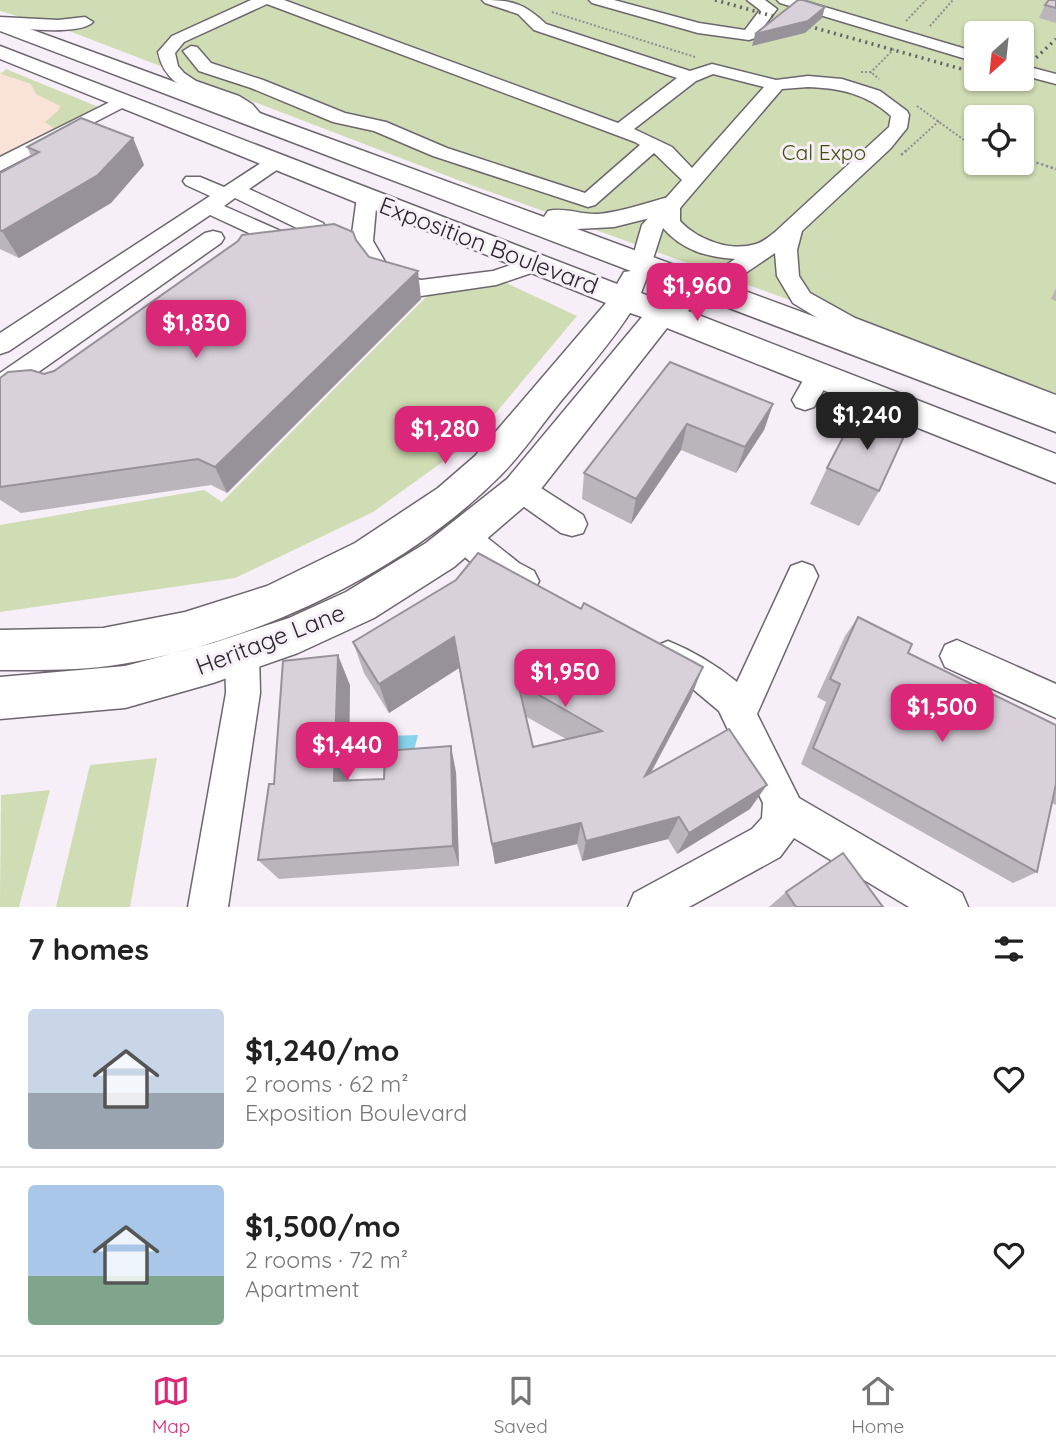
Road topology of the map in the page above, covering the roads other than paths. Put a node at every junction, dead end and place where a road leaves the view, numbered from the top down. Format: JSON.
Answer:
{"nodes":[{"id":1,"x":263,"y":0,"type":"edge"},
{"id":2,"x":270,"y":0,"type":"edge"},
{"id":3,"x":491,"y":0,"type":"edge"},
{"id":4,"x":597,"y":0,"type":"edge"},
{"id":5,"x":652,"y":0,"type":"edge"},
{"id":6,"x":755,"y":0,"type":"edge"},
{"id":7,"x":785,"y":0,"type":"edge"},
{"id":8,"x":179,"y":16,"type":"dead end"},
{"id":9,"x":661,"y":18,"type":"junction"},
{"id":10,"x":85,"y":22,"type":"dead end"},
{"id":11,"x":0,"y":23,"type":"edge"},
{"id":12,"x":226,"y":36,"type":"dead end"},
{"id":13,"x":195,"y":37,"type":"junction"},
{"id":14,"x":0,"y":52,"type":"edge"},
{"id":15,"x":964,"y":53,"type":"edge"},
{"id":16,"x":1034,"y":73,"type":"edge"},
{"id":17,"x":690,"y":77,"type":"junction"},
{"id":18,"x":1056,"y":79,"type":"edge"},
{"id":19,"x":776,"y":85,"type":"junction"},
{"id":20,"x":124,"y":100,"type":"junction"},
{"id":21,"x":255,"y":118,"type":"junction"},
{"id":22,"x":621,"y":130,"type":"junction"},
{"id":23,"x":647,"y":141,"type":"junction"},
{"id":24,"x":277,"y":161,"type":"junction"},
{"id":25,"x":0,"y":165,"type":"edge"},
{"id":26,"x":692,"y":179,"type":"junction"},
{"id":27,"x":193,"y":181,"type":"dead end"},
{"id":28,"x":453,"y":192,"type":"junction"},
{"id":29,"x":367,"y":197,"type":"junction"},
{"id":30,"x":223,"y":198,"type":"junction"},
{"id":31,"x":669,"y":205,"type":"junction"},
{"id":32,"x":792,"y":228,"type":"junction"},
{"id":33,"x":213,"y":237,"type":"dead end"},
{"id":34,"x":362,"y":241,"type":"junction"},
{"id":35,"x":307,"y":245,"type":"junction"},
{"id":36,"x":763,"y":251,"type":"junction"},
{"id":37,"x":538,"y":263,"type":"junction"},
{"id":38,"x":642,"y":263,"type":"junction"},
{"id":39,"x":89,"y":287,"type":"junction"},
{"id":40,"x":708,"y":288,"type":"junction"},
{"id":41,"x":625,"y":298,"type":"junction"},
{"id":42,"x":119,"y":302,"type":"junction"},
{"id":43,"x":662,"y":313,"type":"junction"},
{"id":44,"x":143,"y":314,"type":"edge"},
{"id":45,"x":0,"y":345,"type":"edge"},
{"id":46,"x":4,"y":383,"type":"edge"},
{"id":47,"x":1056,"y":405,"type":"edge"},
{"id":48,"x":1056,"y":419,"type":"edge"},
{"id":49,"x":1056,"y":469,"type":"edge"},
{"id":50,"x":520,"y":489,"type":"junction"},
{"id":51,"x":572,"y":524,"type":"dead end"},
{"id":52,"x":464,"y":537,"type":"junction"},
{"id":53,"x":802,"y":576,"type":"dead end"},
{"id":54,"x":555,"y":598,"type":"edge"},
{"id":55,"x":636,"y":641,"type":"edge"},
{"id":56,"x":0,"y":650,"type":"edge"},
{"id":57,"x":242,"y":653,"type":"junction"},
{"id":58,"x":957,"y":656,"type":"dead end"},
{"id":59,"x":1,"y":700,"type":"edge"},
{"id":60,"x":1056,"y":701,"type":"edge"},
{"id":61,"x":737,"y":710,"type":"junction"},
{"id":62,"x":781,"y":809,"type":"junction"},
{"id":63,"x":208,"y":907,"type":"edge"},
{"id":64,"x":648,"y":907,"type":"edge"},
{"id":65,"x":948,"y":907,"type":"edge"}],
"edges":[{"from":1,"to":13,"type":"lane"},
{"from":2,"to":22,"type":"lane"},
{"from":3,"to":17,"type":"lane"},
{"from":4,"to":9,"type":"lane"},
{"from":5,"to":9,"type":"lane"},
{"from":6,"to":9,"type":"lane"},
{"from":7,"to":15,"type":"lane"},
{"from":8,"to":13,"type":"lane"},
{"from":10,"to":11,"type":"lane"},
{"from":11,"to":21,"type":"main road","name":"Exposition Boulevard"},
{"from":12,"to":13,"type":"lane"},
{"from":13,"to":21,"type":"lane"},
{"from":13,"to":23,"type":"lane"},
{"from":14,"to":20,"type":"main road","name":"Exposition Boulevard"},
{"from":16,"to":18,"type":"lane"},
{"from":17,"to":19,"type":"lane"},
{"from":17,"to":22,"type":"lane"},
{"from":19,"to":26,"type":"lane"},
{"from":19,"to":32,"type":"lane"},
{"from":20,"to":24,"type":"main road","name":"Exposition Boulevard"},
{"from":20,"to":25,"type":"lane"},
{"from":21,"to":28,"type":"main road","name":"Exposition Boulevard"},
{"from":22,"to":23,"type":"lane"},
{"from":23,"to":26,"type":"lane"},
{"from":24,"to":29,"type":"main road","name":"Exposition Boulevard"},
{"from":24,"to":30,"type":"lane"},
{"from":26,"to":31,"type":"lane"},
{"from":27,"to":30,"type":"lane"},
{"from":28,"to":31,"type":"main road"},
{"from":28,"to":38,"type":"main road","name":"Exposition Boulevard"},
{"from":29,"to":34,"type":"lane"},
{"from":29,"to":37,"type":"main road","name":"Exposition Boulevard"},
{"from":30,"to":35,"type":"lane"},
{"from":30,"to":35,"type":"lane"},
{"from":30,"to":39,"type":"lane"},
{"from":31,"to":36,"type":"lane"},
{"from":31,"to":38,"type":"lane"},
{"from":32,"to":36,"type":"lane"},
{"from":32,"to":47,"type":"lane"},
{"from":33,"to":42,"type":"lane"},
{"from":34,"to":35,"type":"lane"},
{"from":34,"to":37,"type":"lane"},
{"from":36,"to":40,"type":"lane"},
{"from":37,"to":41,"type":"main road","name":"Exposition Boulevard"},
{"from":38,"to":40,"type":"main road","name":"Exposition Boulevard"},
{"from":38,"to":41,"type":"main road","name":"Heritage Lane"},
{"from":39,"to":42,"type":"lane"},
{"from":39,"to":45,"type":"lane"},
{"from":40,"to":43,"type":"main road","name":"Heritage Lane"},
{"from":40,"to":48,"type":"main road","name":"Exposition Boulevard"},
{"from":41,"to":43,"type":"main road","name":"Exposition Boulevard"},
{"from":41,"to":56,"type":"main road","name":"Heritage Lane"},
{"from":42,"to":44,"type":"lane"},
{"from":42,"to":46,"type":"lane"},
{"from":43,"to":49,"type":"main road","name":"Exposition Boulevard"},
{"from":43,"to":50,"type":"main road","name":"Heritage Lane"},
{"from":50,"to":51,"type":"lane"},
{"from":50,"to":52,"type":"main road","name":"Heritage Lane"},
{"from":52,"to":54,"type":"lane"},
{"from":52,"to":57,"type":"main road","name":"Heritage Lane"},
{"from":53,"to":61,"type":"lane"},
{"from":55,"to":61,"type":"lane"},
{"from":57,"to":59,"type":"main road","name":"Heritage Lane"},
{"from":57,"to":63,"type":"lane"},
{"from":58,"to":60,"type":"lane"},
{"from":61,"to":62,"type":"lane"},
{"from":62,"to":64,"type":"lane"},
{"from":62,"to":65,"type":"lane"}]}
